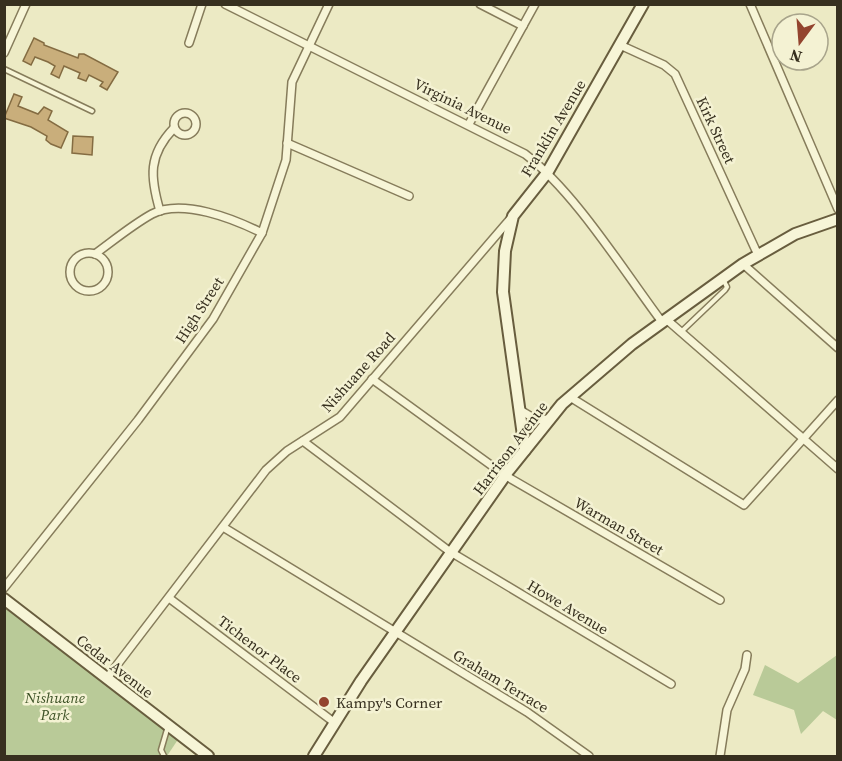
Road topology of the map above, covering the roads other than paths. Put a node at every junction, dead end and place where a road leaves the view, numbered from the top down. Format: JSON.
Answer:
{"nodes":[{"id":1,"x":26,"y":4,"type":"edge"},
{"id":2,"x":202,"y":4,"type":"edge"},
{"id":3,"x":225,"y":4,"type":"edge"},
{"id":4,"x":329,"y":4,"type":"edge"},
{"id":5,"x":480,"y":4,"type":"edge"},
{"id":6,"x":535,"y":4,"type":"edge"},
{"id":7,"x":643,"y":4,"type":"edge"},
{"id":8,"x":750,"y":4,"type":"edge"},
{"id":9,"x":523,"y":26,"type":"junction"},
{"id":10,"x":189,"y":43,"type":"dead end"},
{"id":11,"x":620,"y":45,"type":"junction"},
{"id":12,"x":309,"y":46,"type":"junction"},
{"id":13,"x":4,"y":52,"type":"edge"},
{"id":14,"x":4,"y":69,"type":"edge"},
{"id":15,"x":92,"y":111,"type":"dead end"},
{"id":16,"x":469,"y":124,"type":"junction"},
{"id":17,"x":174,"y":128,"type":"dead end"},
{"id":18,"x":287,"y":143,"type":"junction"},
{"id":19,"x":547,"y":173,"type":"junction"},
{"id":20,"x":409,"y":196,"type":"dead end"},
{"id":21,"x":837,"y":208,"type":"edge"},
{"id":22,"x":160,"y":211,"type":"junction"},
{"id":23,"x":513,"y":216,"type":"junction"},
{"id":24,"x":837,"y":219,"type":"edge"},
{"id":25,"x":262,"y":233,"type":"junction"},
{"id":26,"x":95,"y":254,"type":"junction"},
{"id":27,"x":758,"y":255,"type":"junction"},
{"id":28,"x":743,"y":264,"type":"junction"},
{"id":29,"x":722,"y":278,"type":"junction"},
{"id":30,"x":664,"y":320,"type":"junction"},
{"id":31,"x":681,"y":332,"type":"junction"},
{"id":32,"x":837,"y":348,"type":"edge"},
{"id":33,"x":372,"y":379,"type":"junction"},
{"id":34,"x":570,"y":397,"type":"junction"},
{"id":35,"x":837,"y":400,"type":"edge"},
{"id":36,"x":520,"y":410,"type":"junction"},
{"id":37,"x":548,"y":419,"type":"junction"},
{"id":38,"x":803,"y":439,"type":"junction"},
{"id":39,"x":303,"y":441,"type":"junction"},
{"id":40,"x":525,"y":450,"type":"junction"},
{"id":41,"x":837,"y":470,"type":"edge"},
{"id":42,"x":506,"y":476,"type":"junction"},
{"id":43,"x":223,"y":527,"type":"junction"},
{"id":44,"x":452,"y":553,"type":"junction"},
{"id":45,"x":4,"y":588,"type":"edge"},
{"id":46,"x":169,"y":598,"type":"junction"},
{"id":47,"x":4,"y":599,"type":"edge"},
{"id":48,"x":720,"y":600,"type":"dead end"},
{"id":49,"x":395,"y":633,"type":"junction"},
{"id":50,"x":747,"y":655,"type":"dead end"},
{"id":51,"x":107,"y":678,"type":"junction"},
{"id":52,"x":671,"y":684,"type":"dead end"},
{"id":53,"x":335,"y":723,"type":"junction"},
{"id":54,"x":168,"y":725,"type":"junction"},
{"id":55,"x":164,"y":756,"type":"edge"},
{"id":56,"x":208,"y":756,"type":"edge"},
{"id":57,"x":314,"y":756,"type":"edge"},
{"id":58,"x":589,"y":756,"type":"edge"},
{"id":59,"x":720,"y":756,"type":"edge"}],
"edges":[{"from":1,"to":13,"type":"street"},
{"from":2,"to":10,"type":"street"},
{"from":3,"to":12,"type":"street","name":"Virginia Avenue"},
{"from":4,"to":12,"type":"street","name":"High Street"},
{"from":5,"to":9,"type":"street"},
{"from":6,"to":9,"type":"street"},
{"from":7,"to":11,"type":"street","name":"Franklin Avenue"},
{"from":8,"to":21,"type":"street"},
{"from":9,"to":16,"type":"street"},
{"from":11,"to":19,"type":"street","name":"Franklin Avenue"},
{"from":11,"to":27,"type":"street","name":"Kirk Street"},
{"from":12,"to":16,"type":"street","name":"Virginia Avenue"},
{"from":12,"to":18,"type":"street","name":"High Street"},
{"from":14,"to":15,"type":"lane"},
{"from":16,"to":19,"type":"street","name":"Virginia Avenue"},
{"from":17,"to":22,"type":"street"},
{"from":18,"to":20,"type":"street"},
{"from":18,"to":25,"type":"street","name":"High Street"},
{"from":19,"to":23,"type":"street","name":"Franklin Avenue"},
{"from":19,"to":30,"type":"street","name":"Virginia Avenue"},
{"from":22,"to":25,"type":"street"},
{"from":22,"to":26,"type":"street"},
{"from":23,"to":33,"type":"street","name":"Nishuane Road"},
{"from":23,"to":36,"type":"street","name":"Franklin Avenue"},
{"from":24,"to":27,"type":"street","name":"Harrison Avenue"},
{"from":25,"to":45,"type":"street","name":"High Street"},
{"from":26,"to":26,"type":"street"},
{"from":27,"to":28,"type":"street","name":"Harrison Avenue"},
{"from":28,"to":29,"type":"street","name":"Harrison Avenue"},
{"from":28,"to":32,"type":"street"},
{"from":29,"to":30,"type":"street","name":"Harrison Avenue"},
{"from":29,"to":31,"type":"lane"},
{"from":30,"to":31,"type":"street","name":"Virginia Avenue"},
{"from":30,"to":34,"type":"street","name":"Harrison Avenue"},
{"from":31,"to":38,"type":"street","name":"Virginia Avenue"},
{"from":33,"to":39,"type":"street","name":"Nishuane Road"},
{"from":33,"to":42,"type":"street","name":"Warman Street"},
{"from":34,"to":37,"type":"street","name":"Harrison Avenue"},
{"from":34,"to":38,"type":"street"},
{"from":35,"to":38,"type":"street"},
{"from":36,"to":37,"type":"street"},
{"from":36,"to":40,"type":"street","name":"Franklin Avenue"},
{"from":37,"to":40,"type":"street","name":"Harrison Avenue"},
{"from":38,"to":41,"type":"street","name":"Virginia Avenue"},
{"from":39,"to":43,"type":"street","name":"Nishuane Road"},
{"from":39,"to":44,"type":"street","name":"Howe Avenue"},
{"from":40,"to":42,"type":"street","name":"Harrison Avenue"},
{"from":42,"to":44,"type":"street","name":"Harrison Avenue"},
{"from":42,"to":48,"type":"street","name":"Warman Street"},
{"from":43,"to":46,"type":"street","name":"Nishuane Road"},
{"from":43,"to":49,"type":"street","name":"Graham Terrace"},
{"from":44,"to":49,"type":"street","name":"Harrison Avenue"},
{"from":44,"to":52,"type":"street","name":"Howe Avenue"},
{"from":46,"to":51,"type":"street","name":"Nishuane Road"},
{"from":46,"to":53,"type":"street","name":"Tichenor Place"},
{"from":47,"to":51,"type":"street","name":"Cedar Avenue"},
{"from":49,"to":53,"type":"street","name":"Harrison Avenue"},
{"from":49,"to":58,"type":"street","name":"Graham Terrace"},
{"from":50,"to":59,"type":"street"},
{"from":51,"to":54,"type":"street","name":"Cedar Avenue"},
{"from":53,"to":57,"type":"street","name":"Harrison Avenue"},
{"from":54,"to":55,"type":"lane"},
{"from":54,"to":56,"type":"street","name":"Cedar Avenue"}]}
